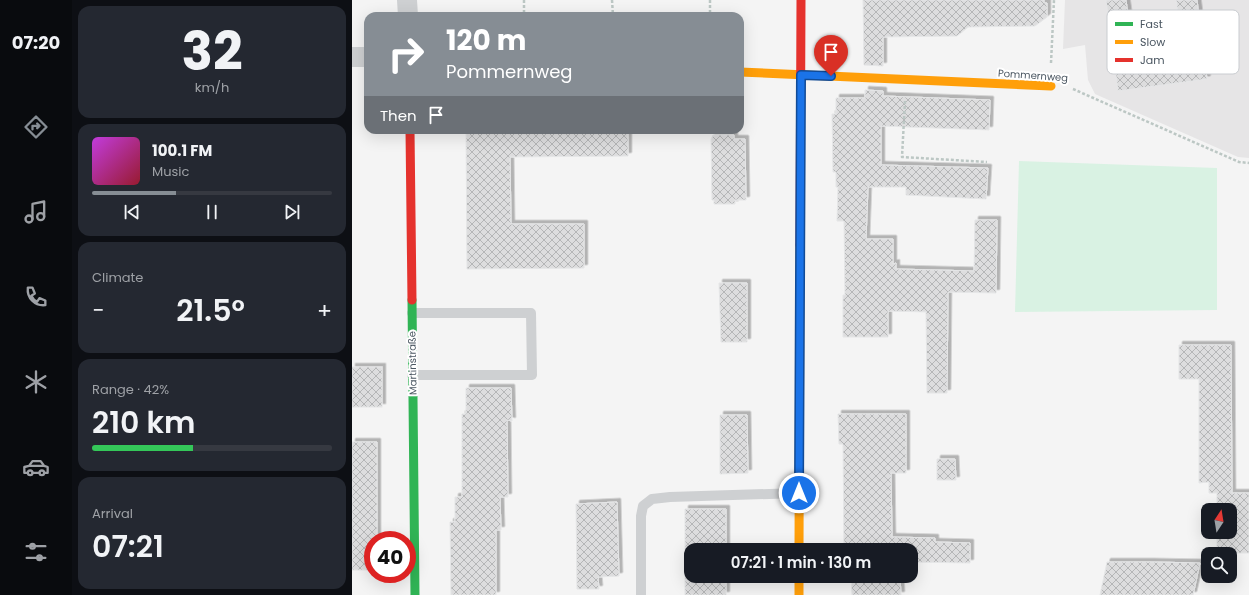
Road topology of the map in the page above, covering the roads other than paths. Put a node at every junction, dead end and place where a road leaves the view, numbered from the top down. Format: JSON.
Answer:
{"nodes":[{"id":1,"x":407,"y":0,"type":"edge"},
{"id":2,"x":801,"y":0,"type":"edge"},
{"id":3,"x":408,"y":12,"type":"edge"},
{"id":4,"x":352,"y":57,"type":"edge"},
{"id":5,"x":364,"y":57,"type":"edge"},
{"id":6,"x":744,"y":72,"type":"edge"},
{"id":7,"x":801,"y":75,"type":"junction"},
{"id":8,"x":1051,"y":86,"type":"road end"},
{"id":9,"x":410,"y":134,"type":"edge"},
{"id":10,"x":412,"y":313,"type":"junction"},
{"id":11,"x":412,"y":375,"type":"junction"},
{"id":12,"x":799,"y":493,"type":"junction"},
{"id":13,"x":799,"y":543,"type":"edge"},
{"id":14,"x":799,"y":583,"type":"edge"},
{"id":15,"x":415,"y":595,"type":"edge"},
{"id":16,"x":641,"y":595,"type":"edge"},
{"id":17,"x":799,"y":595,"type":"edge"}],
"edges":[{"from":1,"to":3,"type":"street"},
{"from":2,"to":7,"type":"street"},
{"from":4,"to":5,"type":"street"},
{"from":6,"to":7,"type":"street","name":"Pommernweg"},
{"from":7,"to":8,"type":"street","name":"Pommernweg"},
{"from":7,"to":12,"type":"street"},
{"from":9,"to":10,"type":"street","name":"Martinstraße"},
{"from":10,"to":11,"type":"street","name":"Martinstraße"},
{"from":10,"to":11,"type":"lane"},
{"from":11,"to":15,"type":"street","name":"Martinstraße"},
{"from":12,"to":13,"type":"street"},
{"from":12,"to":16,"type":"lane"},
{"from":14,"to":17,"type":"street"}]}
